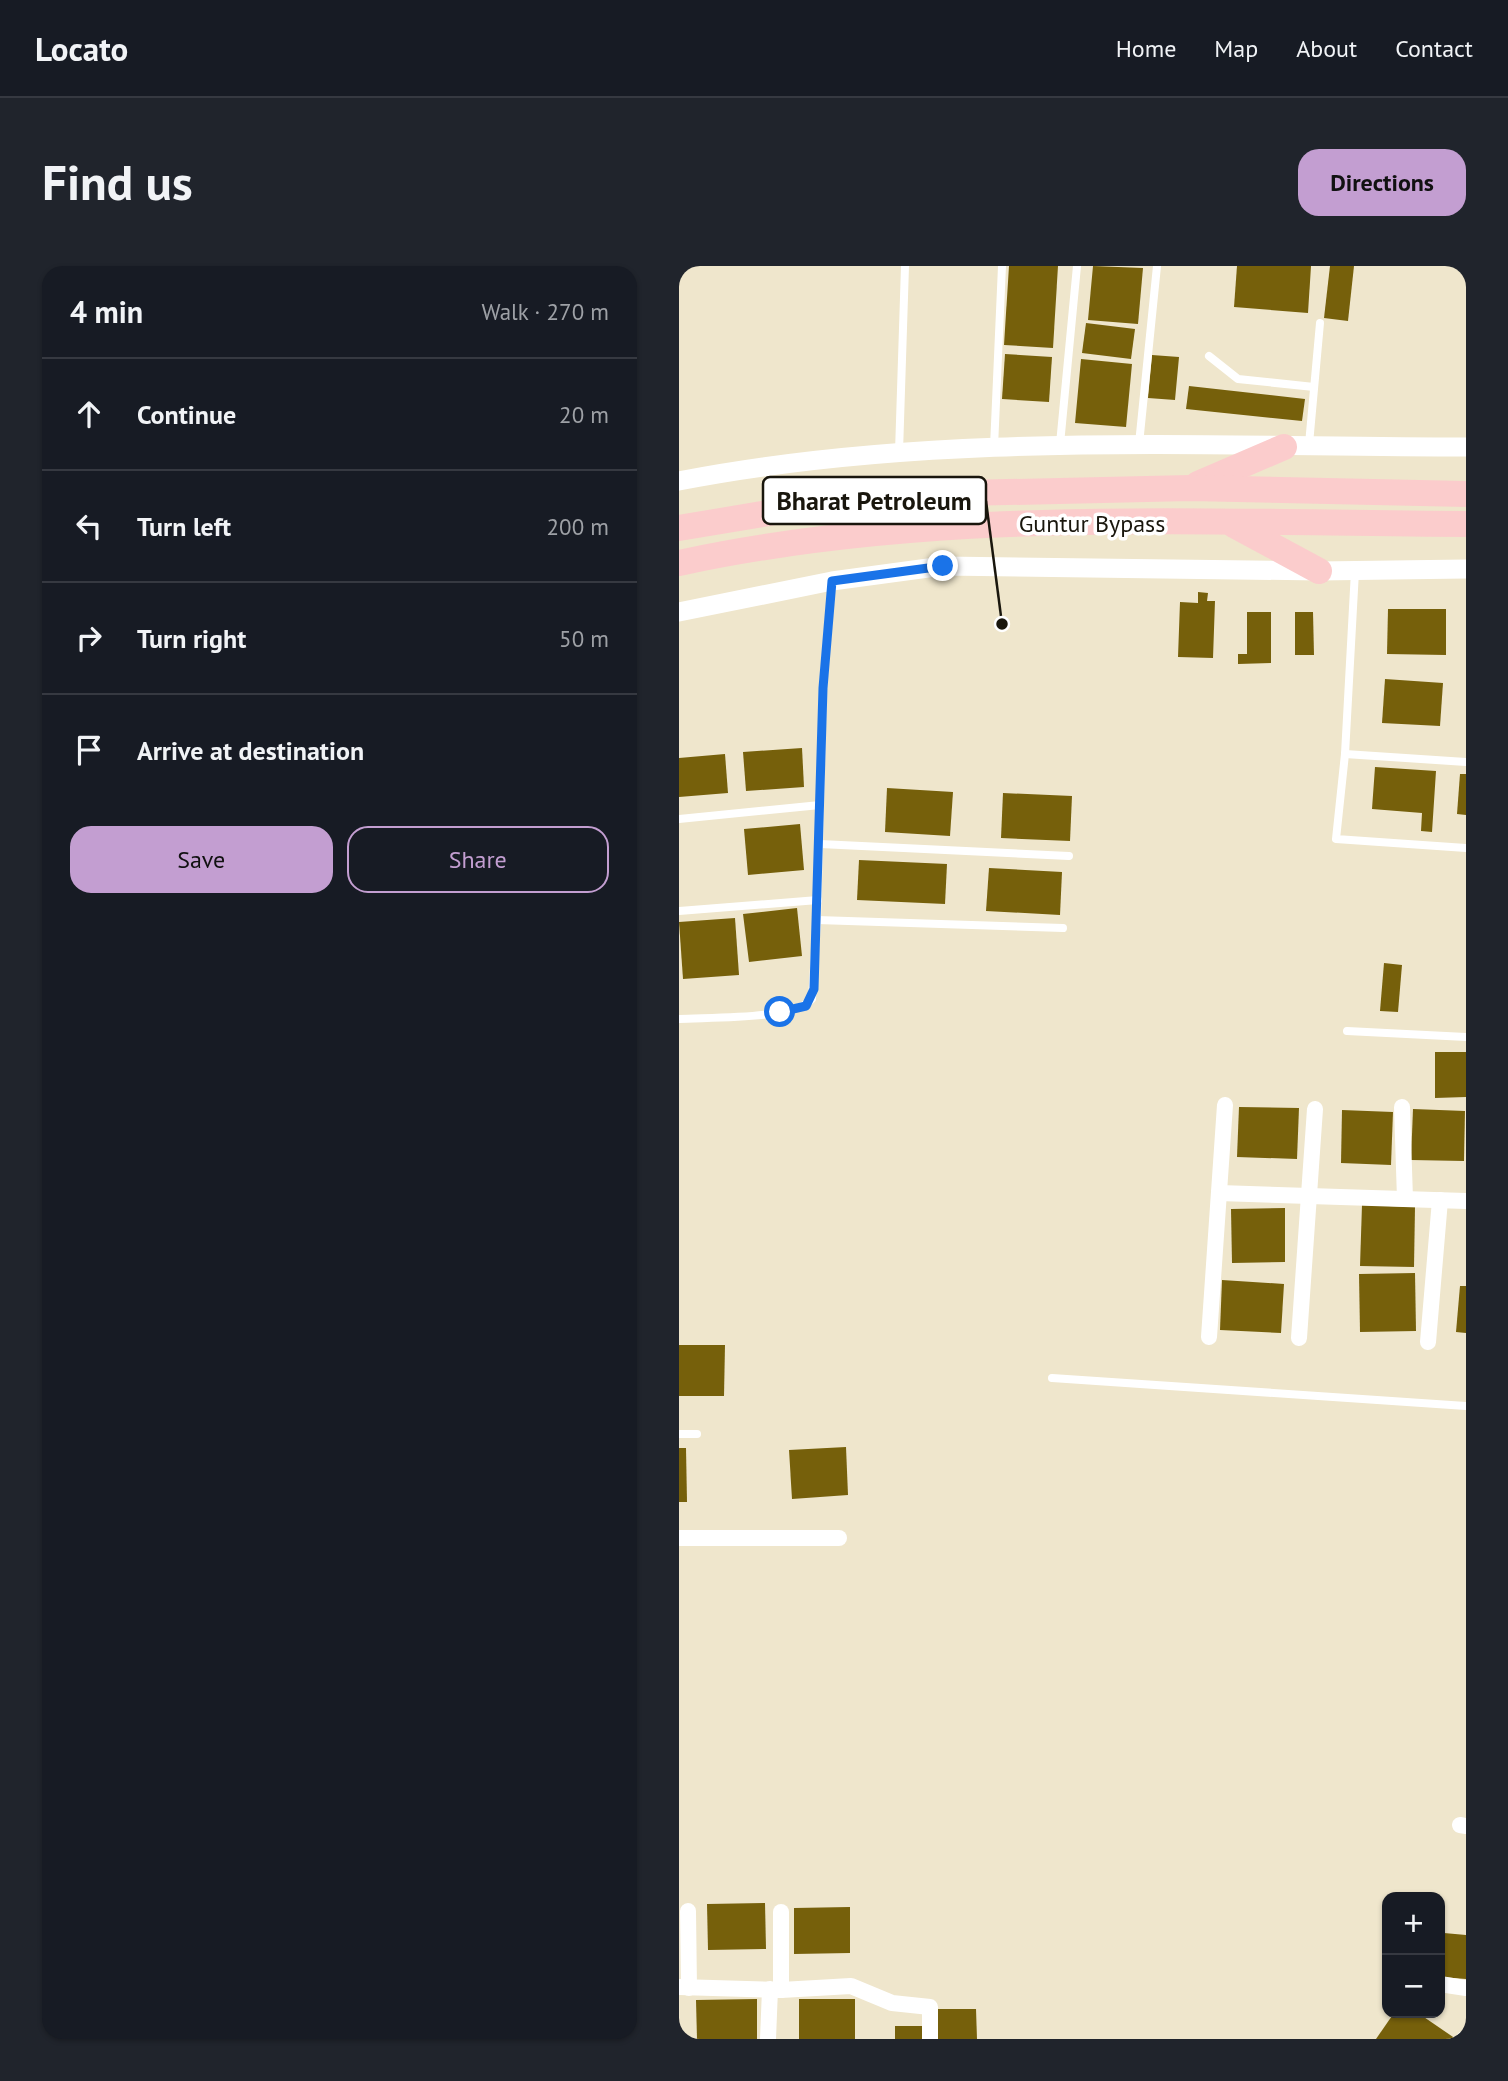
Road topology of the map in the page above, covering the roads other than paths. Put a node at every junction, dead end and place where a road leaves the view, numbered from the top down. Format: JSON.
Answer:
{"nodes":[{"id":1,"x":905,"y":266,"type":"edge"},
{"id":2,"x":1002,"y":266,"type":"edge"},
{"id":3,"x":1077,"y":266,"type":"edge"},
{"id":4,"x":1157,"y":266,"type":"edge"},
{"id":5,"x":1320,"y":323,"type":"dead end"},
{"id":6,"x":1209,"y":356,"type":"dead end"},
{"id":7,"x":1314,"y":387,"type":"junction"},
{"id":8,"x":994,"y":447,"type":"junction"},
{"id":9,"x":1060,"y":447,"type":"junction"},
{"id":10,"x":1138,"y":447,"type":"junction"},
{"id":11,"x":1296,"y":447,"type":"junction"},
{"id":12,"x":1466,"y":447,"type":"edge"},
{"id":13,"x":899,"y":452,"type":"junction"},
{"id":14,"x":679,"y":481,"type":"edge"},
{"id":15,"x":1190,"y":488,"type":"junction"},
{"id":16,"x":1466,"y":494,"type":"edge"},
{"id":17,"x":1232,"y":523,"type":"junction"},
{"id":18,"x":1466,"y":524,"type":"edge"},
{"id":19,"x":679,"y":528,"type":"edge"},
{"id":20,"x":679,"y":563,"type":"edge"},
{"id":21,"x":1466,"y":569,"type":"edge"},
{"id":22,"x":1319,"y":571,"type":"junction"},
{"id":23,"x":1355,"y":571,"type":"junction"},
{"id":24,"x":832,"y":581,"type":"junction"},
{"id":25,"x":679,"y":612,"type":"edge"},
{"id":26,"x":1345,"y":754,"type":"junction"},
{"id":27,"x":1466,"y":762,"type":"edge"},
{"id":28,"x":820,"y":805,"type":"junction"},
{"id":29,"x":679,"y":819,"type":"edge"},
{"id":30,"x":820,"y":844,"type":"junction"},
{"id":31,"x":1466,"y":848,"type":"edge"},
{"id":32,"x":1069,"y":856,"type":"dead end"},
{"id":33,"x":818,"y":900,"type":"junction"},
{"id":34,"x":679,"y":911,"type":"edge"},
{"id":35,"x":817,"y":920,"type":"junction"},
{"id":36,"x":1063,"y":928,"type":"dead end"},
{"id":37,"x":679,"y":1019,"type":"edge"},
{"id":38,"x":1347,"y":1031,"type":"dead end"},
{"id":39,"x":1466,"y":1037,"type":"edge"},
{"id":40,"x":1225,"y":1105,"type":"dead end"},
{"id":41,"x":1402,"y":1107,"type":"dead end"},
{"id":42,"x":1315,"y":1109,"type":"dead end"},
{"id":43,"x":1219,"y":1193,"type":"junction"},
{"id":44,"x":1308,"y":1196,"type":"junction"},
{"id":45,"x":1405,"y":1199,"type":"junction"},
{"id":46,"x":1440,"y":1200,"type":"junction"},
{"id":47,"x":1466,"y":1201,"type":"edge"},
{"id":48,"x":1209,"y":1337,"type":"dead end"},
{"id":49,"x":1299,"y":1338,"type":"dead end"},
{"id":50,"x":1428,"y":1342,"type":"dead end"},
{"id":51,"x":1052,"y":1378,"type":"dead end"},
{"id":52,"x":1466,"y":1406,"type":"edge"},
{"id":53,"x":679,"y":1434,"type":"edge"},
{"id":54,"x":697,"y":1434,"type":"dead end"},
{"id":55,"x":679,"y":1538,"type":"edge"},
{"id":56,"x":839,"y":1538,"type":"dead end"},
{"id":57,"x":688,"y":1911,"type":"dead end"},
{"id":58,"x":781,"y":1912,"type":"dead end"},
{"id":59,"x":1445,"y":1985,"type":"edge"},
{"id":60,"x":684,"y":1987,"type":"edge"},
{"id":61,"x":1466,"y":1988,"type":"edge"},
{"id":62,"x":776,"y":1990,"type":"junction"},
{"id":63,"x":768,"y":2039,"type":"edge"},
{"id":64,"x":930,"y":2039,"type":"edge"}],
"edges":[{"from":1,"to":13,"type":"lane"},
{"from":2,"to":8,"type":"lane"},
{"from":3,"to":9,"type":"lane"},
{"from":4,"to":10,"type":"lane"},
{"from":5,"to":7,"type":"lane"},
{"from":6,"to":7,"type":"lane"},
{"from":7,"to":11,"type":"lane"},
{"from":8,"to":9,"type":"street"},
{"from":8,"to":13,"type":"street"},
{"from":9,"to":10,"type":"street"},
{"from":10,"to":11,"type":"street"},
{"from":11,"to":12,"type":"street"},
{"from":11,"to":15,"type":"highway"},
{"from":13,"to":14,"type":"street"},
{"from":15,"to":16,"type":"highway","name":"Guntur Bypass"},
{"from":15,"to":19,"type":"highway","name":"Guntur Bypass"},
{"from":17,"to":18,"type":"highway","name":"Guntur Bypass"},
{"from":17,"to":20,"type":"highway","name":"Guntur Bypass"},
{"from":17,"to":22,"type":"highway"},
{"from":21,"to":23,"type":"street"},
{"from":22,"to":23,"type":"street"},
{"from":22,"to":24,"type":"street"},
{"from":23,"to":26,"type":"lane"},
{"from":24,"to":25,"type":"street"},
{"from":24,"to":28,"type":"lane"},
{"from":26,"to":27,"type":"lane"},
{"from":26,"to":31,"type":"lane"},
{"from":28,"to":29,"type":"lane"},
{"from":28,"to":30,"type":"lane"},
{"from":30,"to":32,"type":"lane"},
{"from":30,"to":33,"type":"lane"},
{"from":33,"to":34,"type":"lane"},
{"from":33,"to":35,"type":"lane"},
{"from":35,"to":36,"type":"lane"},
{"from":35,"to":37,"type":"lane"},
{"from":38,"to":39,"type":"lane"},
{"from":40,"to":43,"type":"street"},
{"from":41,"to":45,"type":"street"},
{"from":42,"to":44,"type":"street"},
{"from":43,"to":44,"type":"street"},
{"from":43,"to":48,"type":"street"},
{"from":44,"to":45,"type":"street"},
{"from":44,"to":49,"type":"street"},
{"from":45,"to":46,"type":"street"},
{"from":46,"to":47,"type":"street"},
{"from":46,"to":50,"type":"street"},
{"from":51,"to":52,"type":"lane"},
{"from":53,"to":54,"type":"lane"},
{"from":55,"to":56,"type":"street"},
{"from":57,"to":60,"type":"street"},
{"from":58,"to":62,"type":"street"},
{"from":59,"to":61,"type":"street"},
{"from":60,"to":62,"type":"street"},
{"from":62,"to":63,"type":"street"},
{"from":62,"to":64,"type":"street"}]}
